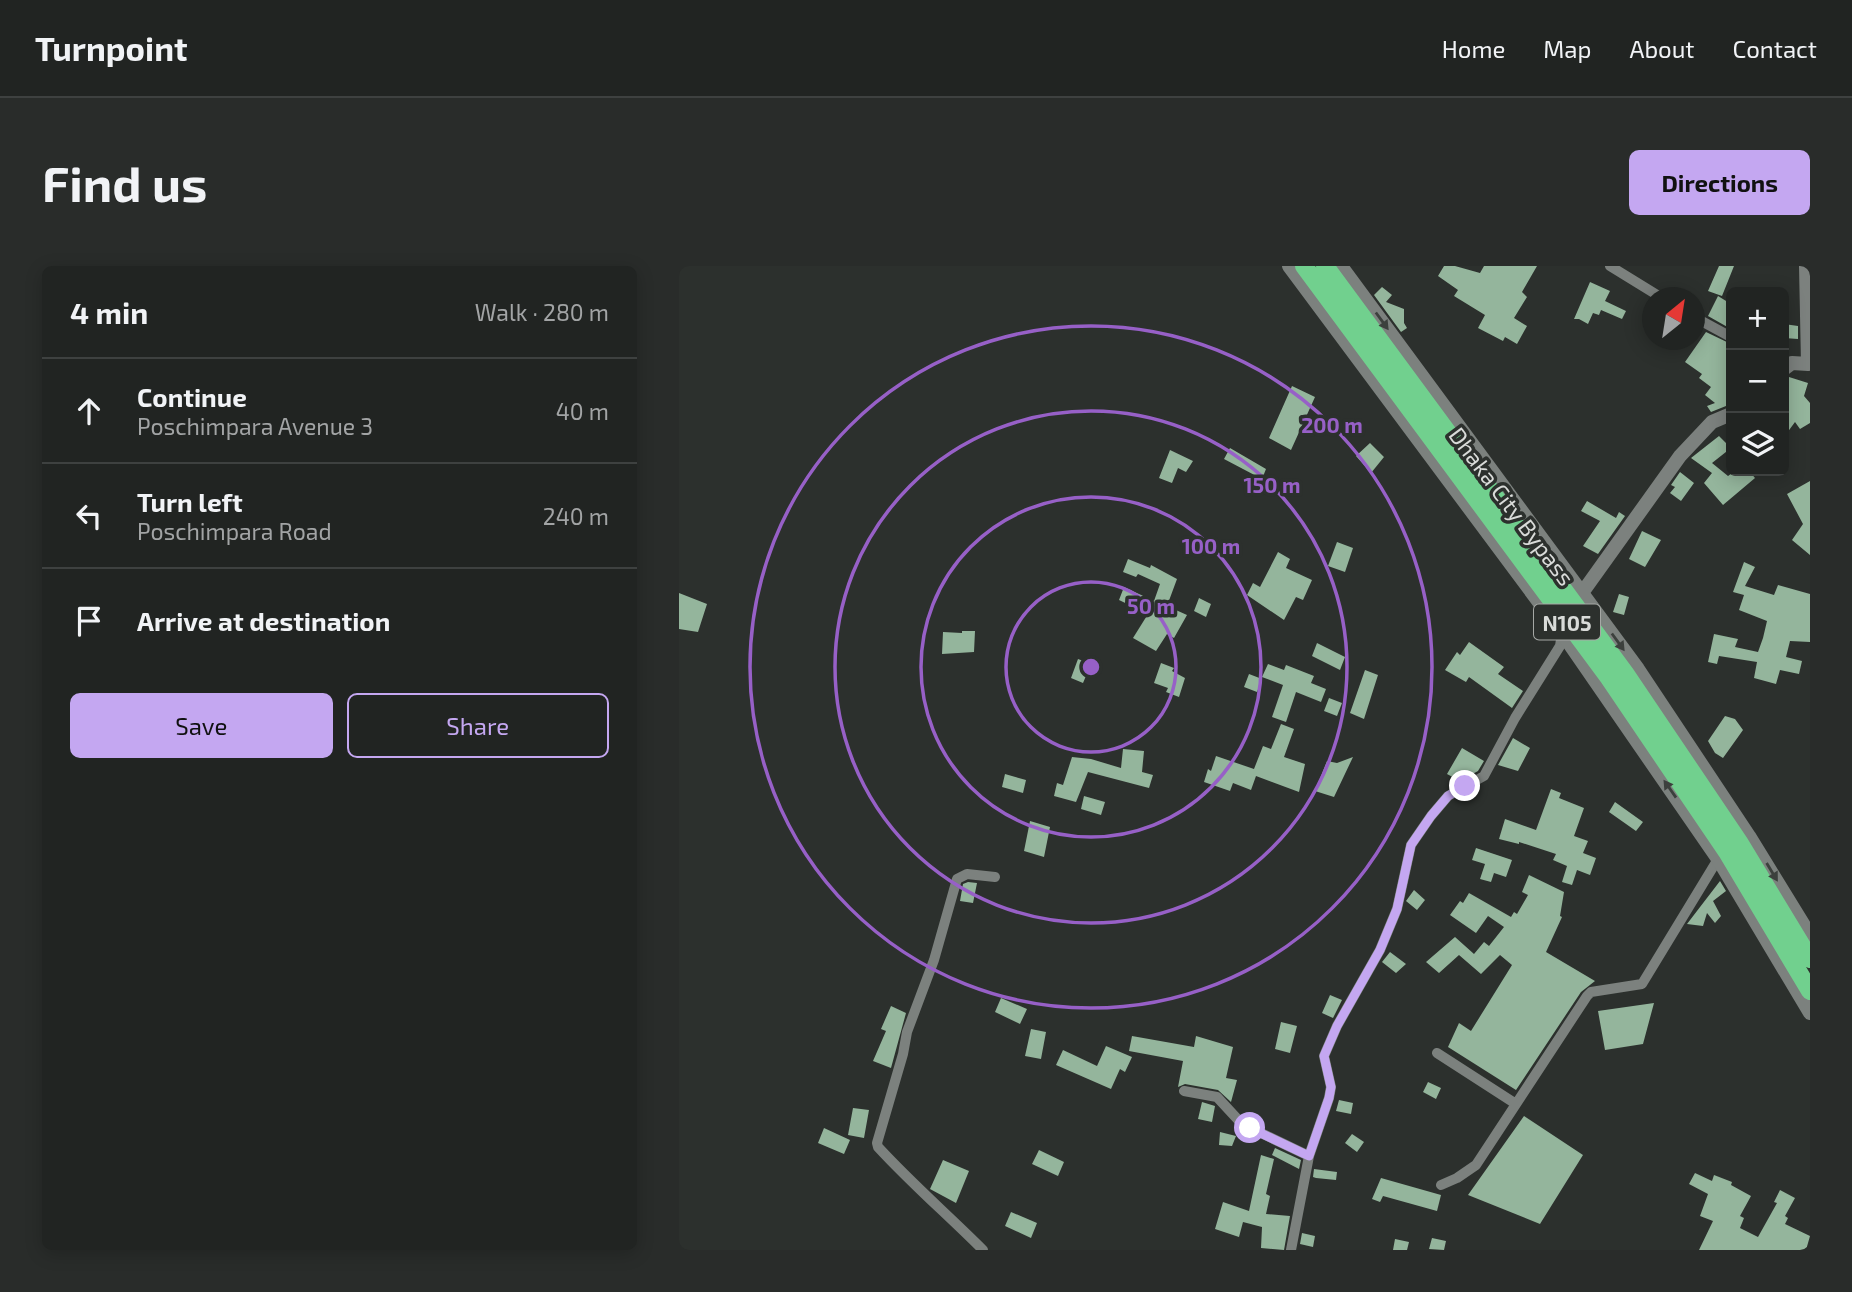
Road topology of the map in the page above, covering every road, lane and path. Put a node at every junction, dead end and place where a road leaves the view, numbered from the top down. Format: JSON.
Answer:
{"nodes":[{"id":1,"x":1289,"y":266,"type":"edge"},
{"id":2,"x":1304,"y":266,"type":"edge"},
{"id":3,"x":1325,"y":266,"type":"edge"},
{"id":4,"x":1341,"y":266,"type":"edge"},
{"id":5,"x":1610,"y":266,"type":"edge"},
{"id":6,"x":1806,"y":266,"type":"edge"},
{"id":7,"x":1644,"y":287,"type":"edge"},
{"id":8,"x":1705,"y":323,"type":"edge"},
{"id":9,"x":1726,"y":334,"type":"edge"},
{"id":10,"x":1789,"y":365,"type":"edge"},
{"id":11,"x":1809,"y":369,"type":"edge"},
{"id":12,"x":1726,"y":416,"type":"edge"},
{"id":13,"x":1583,"y":593,"type":"junction"},
{"id":14,"x":1562,"y":633,"type":"junction"},
{"id":15,"x":1718,"y":859,"type":"junction"},
{"id":16,"x":995,"y":877,"type":"dead end"},
{"id":17,"x":1810,"y":935,"type":"edge"},
{"id":18,"x":1810,"y":959,"type":"edge"},
{"id":19,"x":1810,"y":991,"type":"edge"},
{"id":20,"x":1810,"y":1013,"type":"edge"},
{"id":21,"x":1437,"y":1053,"type":"dead end"},
{"id":22,"x":1184,"y":1091,"type":"dead end"},
{"id":23,"x":1516,"y":1104,"type":"junction"},
{"id":24,"x":1309,"y":1156,"type":"junction"},
{"id":25,"x":1441,"y":1185,"type":"dead end"},
{"id":26,"x":983,"y":1250,"type":"edge"},
{"id":27,"x":1291,"y":1250,"type":"edge"}],
"edges":[{"from":1,"to":14,"type":"main road"},
{"from":2,"to":19,"type":"highway","name":"Dhaka City Bypass","number":"N105"},
{"from":3,"to":18,"type":"highway","name":"Dhaka City Bypass","number":"N105"},
{"from":4,"to":13,"type":"main road","one_way":true},
{"from":5,"to":7,"type":"street"},
{"from":6,"to":11,"type":"main road"},
{"from":8,"to":9,"type":"street"},
{"from":10,"to":11,"type":"main road"},
{"from":12,"to":13,"type":"main road"},
{"from":13,"to":17,"type":"main road","one_way":true},
{"from":15,"to":14,"type":"main road","one_way":true},
{"from":14,"to":24,"type":"street"},
{"from":15,"to":20,"type":"main road"},
{"from":15,"to":23,"type":"street"},
{"from":16,"to":26,"type":"street"},
{"from":21,"to":23,"type":"street"},
{"from":22,"to":24,"type":"street"},
{"from":23,"to":25,"type":"street"},
{"from":24,"to":27,"type":"street"}]}
